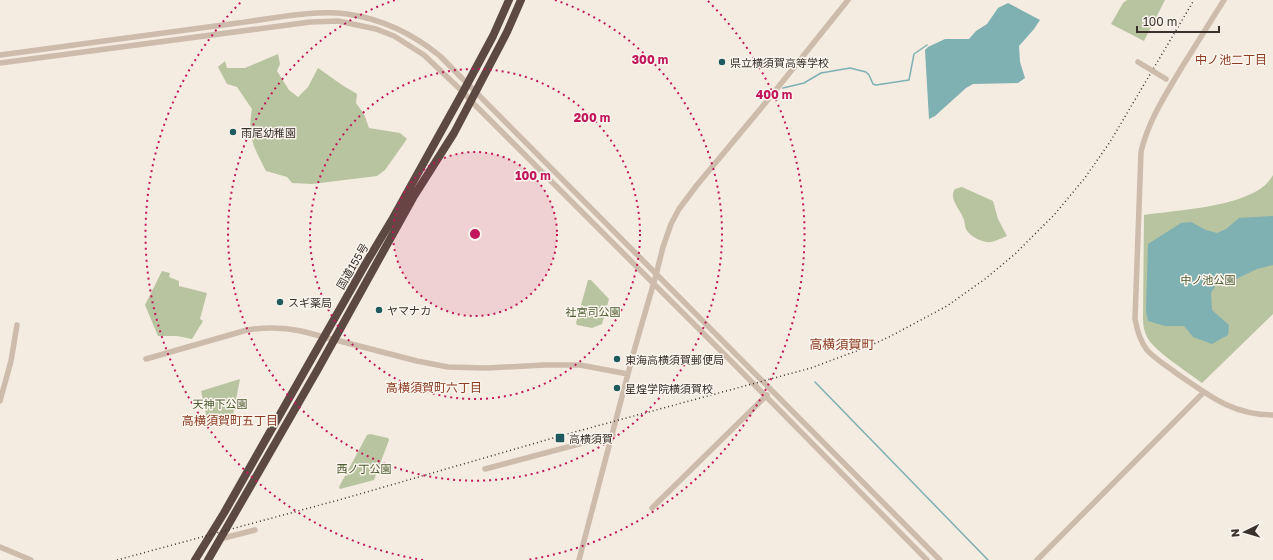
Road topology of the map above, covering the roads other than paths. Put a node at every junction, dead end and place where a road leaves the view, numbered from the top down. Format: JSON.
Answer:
{"nodes":[{"id":1,"x":510,"y":0,"type":"edge"},
{"id":2,"x":521,"y":0,"type":"edge"},
{"id":3,"x":848,"y":0,"type":"edge"},
{"id":4,"x":1224,"y":0,"type":"edge"},
{"id":5,"x":0,"y":55,"type":"edge"},
{"id":6,"x":1136,"y":61,"type":"dead end"},
{"id":7,"x":0,"y":63,"type":"edge"},
{"id":8,"x":467,"y":83,"type":"junction"},
{"id":9,"x":1173,"y":83,"type":"junction"},
{"id":10,"x":475,"y":91,"type":"junction"},
{"id":11,"x":463,"y":92,"type":"junction"},
{"id":12,"x":470,"y":100,"type":"junction"},
{"id":13,"x":656,"y":275,"type":"junction"},
{"id":14,"x":654,"y":284,"type":"junction"},
{"id":15,"x":18,"y":325,"type":"dead end"},
{"id":16,"x":324,"y":337,"type":"junction"},
{"id":17,"x":334,"y":339,"type":"junction"},
{"id":18,"x":146,"y":359,"type":"dead end"},
{"id":19,"x":628,"y":374,"type":"junction"},
{"id":20,"x":771,"y":390,"type":"junction"},
{"id":21,"x":1204,"y":392,"type":"junction"},
{"id":22,"x":765,"y":396,"type":"junction"},
{"id":23,"x":0,"y":401,"type":"edge"},
{"id":24,"x":1273,"y":415,"type":"edge"},
{"id":25,"x":613,"y":435,"type":"junction"},
{"id":26,"x":485,"y":469,"type":"dead end"},
{"id":27,"x":652,"y":508,"type":"dead end"},
{"id":28,"x":255,"y":530,"type":"dead end"},
{"id":29,"x":220,"y":539,"type":"junction"},
{"id":30,"x":0,"y":547,"type":"edge"},
{"id":31,"x":31,"y":560,"type":"edge"},
{"id":32,"x":195,"y":560,"type":"edge"},
{"id":33,"x":208,"y":560,"type":"edge"},
{"id":34,"x":579,"y":560,"type":"edge"},
{"id":35,"x":927,"y":560,"type":"edge"},
{"id":36,"x":940,"y":560,"type":"edge"},
{"id":37,"x":1037,"y":560,"type":"edge"}],
"edges":[{"from":1,"to":8,"type":"highway","name":"国道155号"},
{"from":2,"to":10,"type":"highway","name":"国道155号"},
{"from":3,"to":13,"type":"street"},
{"from":4,"to":9,"type":"street"},
{"from":5,"to":8,"type":"street"},
{"from":6,"to":9,"type":"street","bridge":true},
{"from":7,"to":11,"type":"street"},
{"from":8,"to":10,"type":"street"},
{"from":8,"to":11,"type":"highway","name":"国道155号"},
{"from":9,"to":21,"type":"street"},
{"from":10,"to":12,"type":"highway","name":"国道155号"},
{"from":10,"to":13,"type":"street"},
{"from":11,"to":12,"type":"street"},
{"from":11,"to":16,"type":"highway","name":"国道155号"},
{"from":12,"to":14,"type":"street"},
{"from":12,"to":17,"type":"highway","name":"国道155号"},
{"from":13,"to":14,"type":"street"},
{"from":13,"to":20,"type":"street"},
{"from":14,"to":19,"type":"street"},
{"from":14,"to":22,"type":"street"},
{"from":15,"to":23,"type":"street"},
{"from":16,"to":17,"type":"street"},
{"from":16,"to":18,"type":"street"},
{"from":16,"to":32,"type":"highway","name":"国道155号"},
{"from":17,"to":19,"type":"street"},
{"from":17,"to":29,"type":"highway","name":"国道155号"},
{"from":19,"to":25,"type":"street"},
{"from":20,"to":22,"type":"street"},
{"from":20,"to":36,"type":"street"},
{"from":21,"to":24,"type":"street"},
{"from":21,"to":37,"type":"street"},
{"from":22,"to":27,"type":"street"},
{"from":22,"to":35,"type":"street"},
{"from":25,"to":26,"type":"street"},
{"from":25,"to":34,"type":"street"},
{"from":28,"to":29,"type":"street"},
{"from":29,"to":33,"type":"highway","name":"国道155号"},
{"from":30,"to":31,"type":"street"}]}
